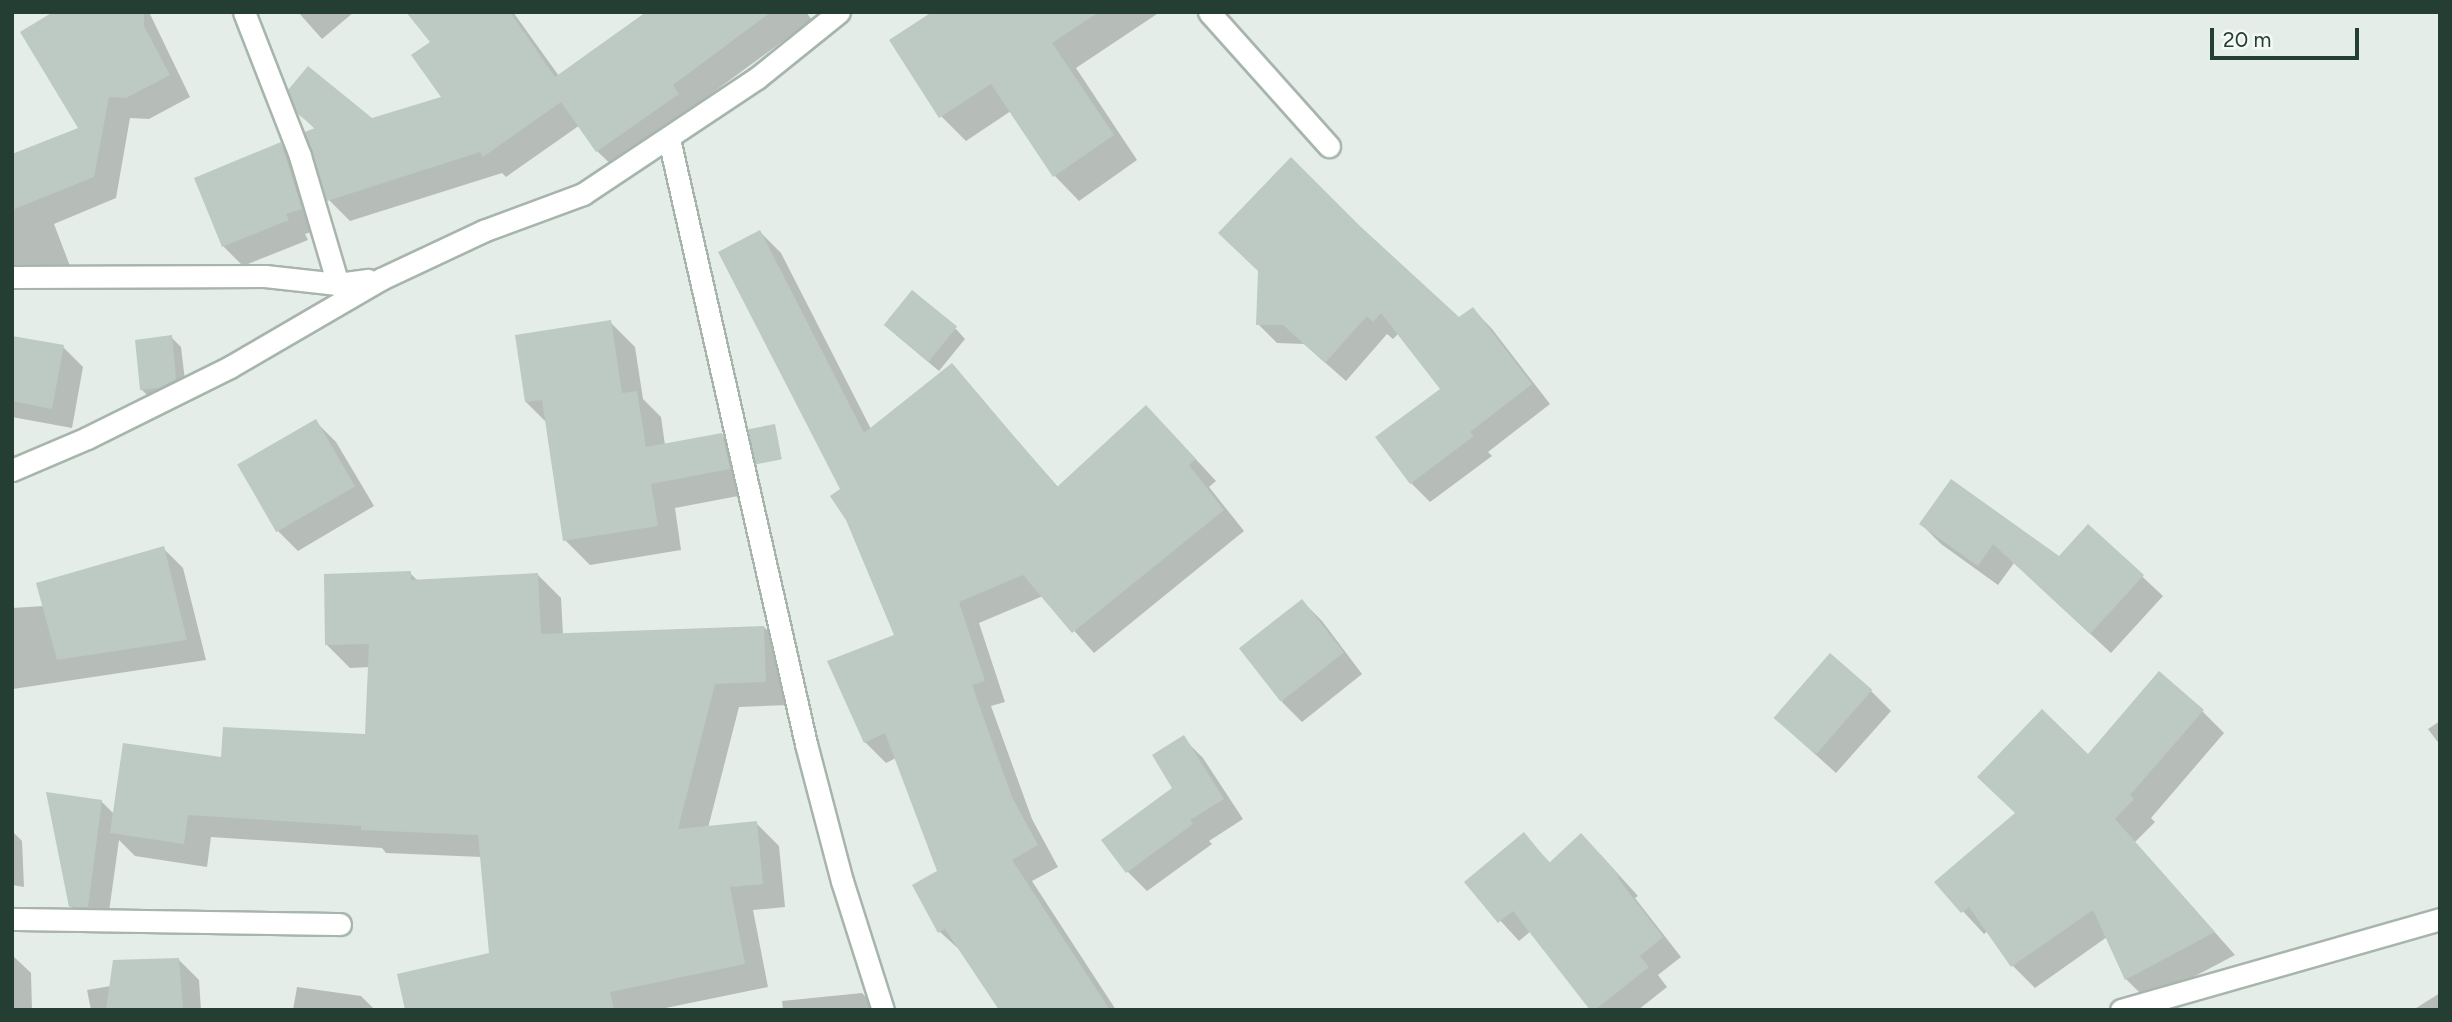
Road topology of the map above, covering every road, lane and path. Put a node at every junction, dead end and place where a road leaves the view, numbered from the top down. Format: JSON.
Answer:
{"nodes":[{"id":1,"x":244,"y":12,"type":"edge"},
{"id":2,"x":839,"y":12,"type":"edge"},
{"id":3,"x":1209,"y":12,"type":"edge"},
{"id":4,"x":669,"y":139,"type":"junction"},
{"id":5,"x":1329,"y":146,"type":"dead end"},
{"id":6,"x":12,"y":277,"type":"edge"},
{"id":7,"x":381,"y":279,"type":"junction"},
{"id":8,"x":338,"y":284,"type":"junction"},
{"id":9,"x":12,"y":470,"type":"edge"},
{"id":10,"x":12,"y":919,"type":"edge"},
{"id":11,"x":2440,"y":919,"type":"edge"},
{"id":12,"x":340,"y":924,"type":"dead end"},
{"id":13,"x":883,"y":1010,"type":"edge"},
{"id":14,"x":2121,"y":1010,"type":"edge"}],
"edges":[{"from":1,"to":8,"type":"street"},
{"from":2,"to":4,"type":"street"},
{"from":3,"to":5,"type":"street"},
{"from":4,"to":7,"type":"street"},
{"from":4,"to":13,"type":"street"},
{"from":6,"to":8,"type":"street"},
{"from":7,"to":8,"type":"street"},
{"from":7,"to":9,"type":"street"},
{"from":10,"to":12,"type":"street"},
{"from":11,"to":14,"type":"street"}]}
